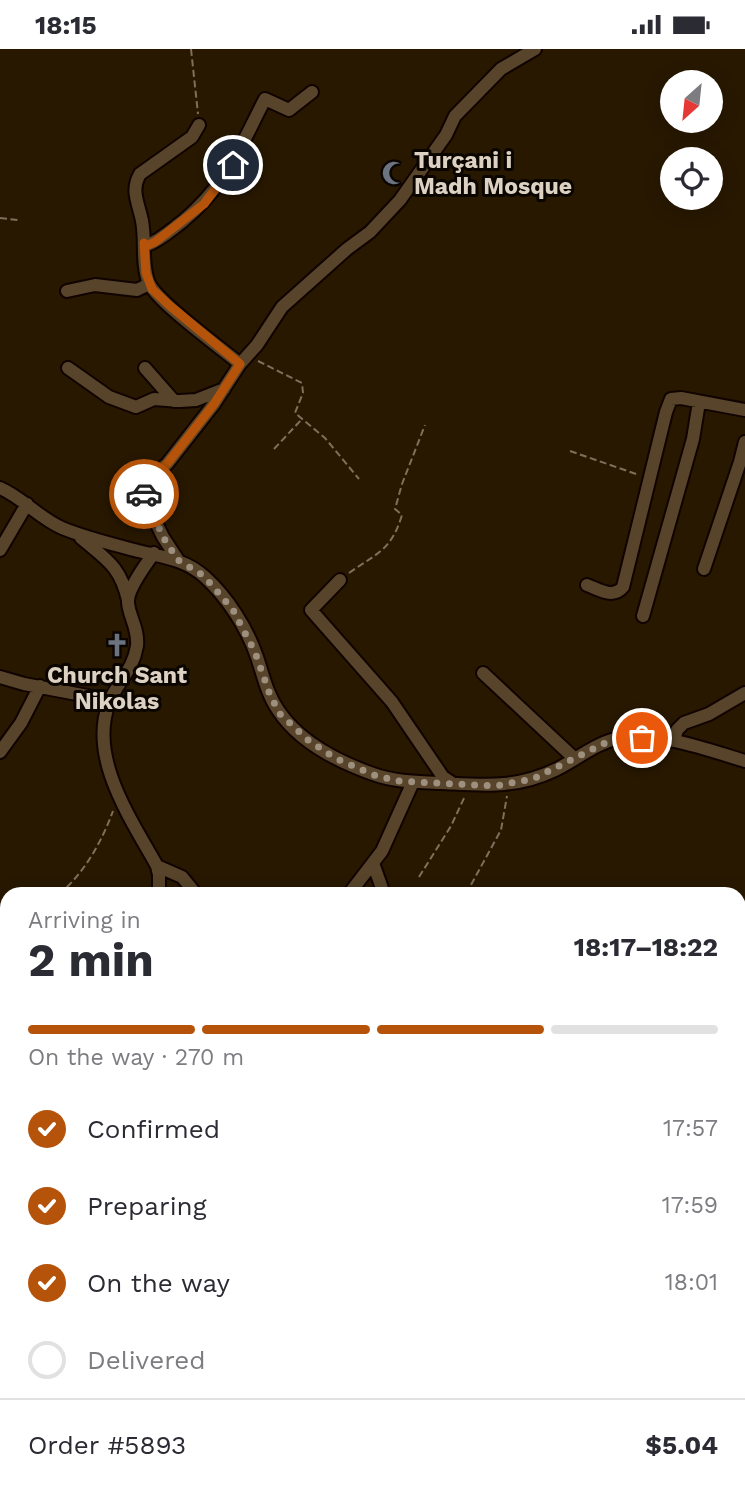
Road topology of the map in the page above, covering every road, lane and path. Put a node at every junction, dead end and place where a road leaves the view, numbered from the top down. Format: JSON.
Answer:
{"nodes":[{"id":1,"x":191,"y":49,"type":"edge"},
{"id":2,"x":535,"y":49,"type":"edge"},
{"id":3,"x":312,"y":92,"type":"dead end"},
{"id":4,"x":199,"y":125,"type":"joint"},
{"id":5,"x":0,"y":218,"type":"edge"},
{"id":6,"x":18,"y":220,"type":"dead end"},
{"id":7,"x":144,"y":243,"type":"junction"},
{"id":8,"x":149,"y":284,"type":"junction"},
{"id":9,"x":67,"y":291,"type":"dead end"},
{"id":10,"x":243,"y":361,"type":"junction"},
{"id":11,"x":68,"y":368,"type":"dead end"},
{"id":12,"x":145,"y":368,"type":"dead end"},
{"id":13,"x":224,"y":389,"type":"junction"},
{"id":14,"x":174,"y":401,"type":"junction"},
{"id":15,"x":699,"y":402,"type":"junction"},
{"id":16,"x":745,"y":410,"type":"edge"},
{"id":17,"x":302,"y":419,"type":"junction"},
{"id":18,"x":425,"y":425,"type":"dead end"},
{"id":19,"x":745,"y":442,"type":"edge"},
{"id":20,"x":274,"y":449,"type":"dead end"},
{"id":21,"x":570,"y":451,"type":"dead end"},
{"id":22,"x":359,"y":478,"type":"dead end"},
{"id":23,"x":650,"y":478,"type":"junction"},
{"id":24,"x":0,"y":488,"type":"edge"},
{"id":25,"x":27,"y":504,"type":"junction"},
{"id":26,"x":76,"y":533,"type":"junction"},
{"id":27,"x":0,"y":550,"type":"edge"},
{"id":28,"x":153,"y":553,"type":"junction"},
{"id":29,"x":178,"y":560,"type":"junction"},
{"id":30,"x":704,"y":569,"type":"dead end"},
{"id":31,"x":340,"y":580,"type":"joint"},
{"id":32,"x":587,"y":585,"type":"dead end"},
{"id":33,"x":128,"y":600,"type":"junction"},
{"id":34,"x":643,"y":616,"type":"dead end"},
{"id":35,"x":483,"y":673,"type":"dead end"},
{"id":36,"x":0,"y":677,"type":"edge"},
{"id":37,"x":40,"y":687,"type":"junction"},
{"id":38,"x":745,"y":693,"type":"edge"},
{"id":39,"x":110,"y":700,"type":"junction"},
{"id":40,"x":674,"y":740,"type":"junction"},
{"id":41,"x":0,"y":752,"type":"edge"},
{"id":42,"x":575,"y":759,"type":"junction"},
{"id":43,"x":745,"y":761,"type":"edge"},
{"id":44,"x":414,"y":782,"type":"junction"},
{"id":45,"x":454,"y":784,"type":"junction"},
{"id":46,"x":508,"y":784,"type":"junction"},
{"id":47,"x":470,"y":786,"type":"junction"},
{"id":48,"x":118,"y":796,"type":"junction"},
{"id":49,"x":373,"y":863,"type":"junction"},
{"id":50,"x":157,"y":866,"type":"junction"},
{"id":51,"x":419,"y":877,"type":"dead end"},
{"id":52,"x":68,"y":887,"type":"edge"},
{"id":53,"x":159,"y":887,"type":"edge"},
{"id":54,"x":190,"y":887,"type":"edge"},
{"id":55,"x":354,"y":887,"type":"edge"},
{"id":56,"x":382,"y":887,"type":"edge"},
{"id":57,"x":470,"y":887,"type":"edge"}],
"edges":[{"from":1,"to":4,"type":"path"},
{"from":2,"to":10,"type":"street"},
{"from":3,"to":7,"type":"street"},
{"from":4,"to":7,"type":"street"},
{"from":5,"to":6,"type":"path"},
{"from":7,"to":8,"type":"street"},
{"from":8,"to":9,"type":"street"},
{"from":8,"to":10,"type":"street"},
{"from":10,"to":13,"type":"street"},
{"from":10,"to":17,"type":"path"},
{"from":11,"to":14,"type":"street"},
{"from":12,"to":14,"type":"street"},
{"from":13,"to":14,"type":"street"},
{"from":13,"to":29,"type":"street"},
{"from":15,"to":16,"type":"street"},
{"from":15,"to":23,"type":"street"},
{"from":15,"to":34,"type":"street"},
{"from":17,"to":20,"type":"path"},
{"from":17,"to":22,"type":"path"},
{"from":18,"to":31,"type":"path"},
{"from":19,"to":30,"type":"street"},
{"from":21,"to":23,"type":"path"},
{"from":23,"to":32,"type":"street"},
{"from":24,"to":25,"type":"street"},
{"from":25,"to":26,"type":"street"},
{"from":25,"to":27,"type":"street"},
{"from":26,"to":28,"type":"street"},
{"from":26,"to":33,"type":"street"},
{"from":28,"to":29,"type":"street"},
{"from":28,"to":33,"type":"street"},
{"from":29,"to":44,"type":"street"},
{"from":31,"to":45,"type":"street"},
{"from":33,"to":39,"type":"street"},
{"from":35,"to":42,"type":"street"},
{"from":36,"to":37,"type":"street"},
{"from":37,"to":39,"type":"street"},
{"from":37,"to":41,"type":"street"},
{"from":38,"to":40,"type":"street"},
{"from":39,"to":48,"type":"street"},
{"from":40,"to":42,"type":"street"},
{"from":40,"to":43,"type":"street"},
{"from":42,"to":46,"type":"street"},
{"from":44,"to":45,"type":"street"},
{"from":44,"to":49,"type":"street"},
{"from":45,"to":47,"type":"street"},
{"from":46,"to":47,"type":"street"},
{"from":46,"to":57,"type":"path"},
{"from":47,"to":51,"type":"path"},
{"from":48,"to":50,"type":"street"},
{"from":48,"to":52,"type":"path"},
{"from":49,"to":55,"type":"street"},
{"from":49,"to":56,"type":"street"},
{"from":50,"to":53,"type":"street"},
{"from":50,"to":54,"type":"street"}]}
